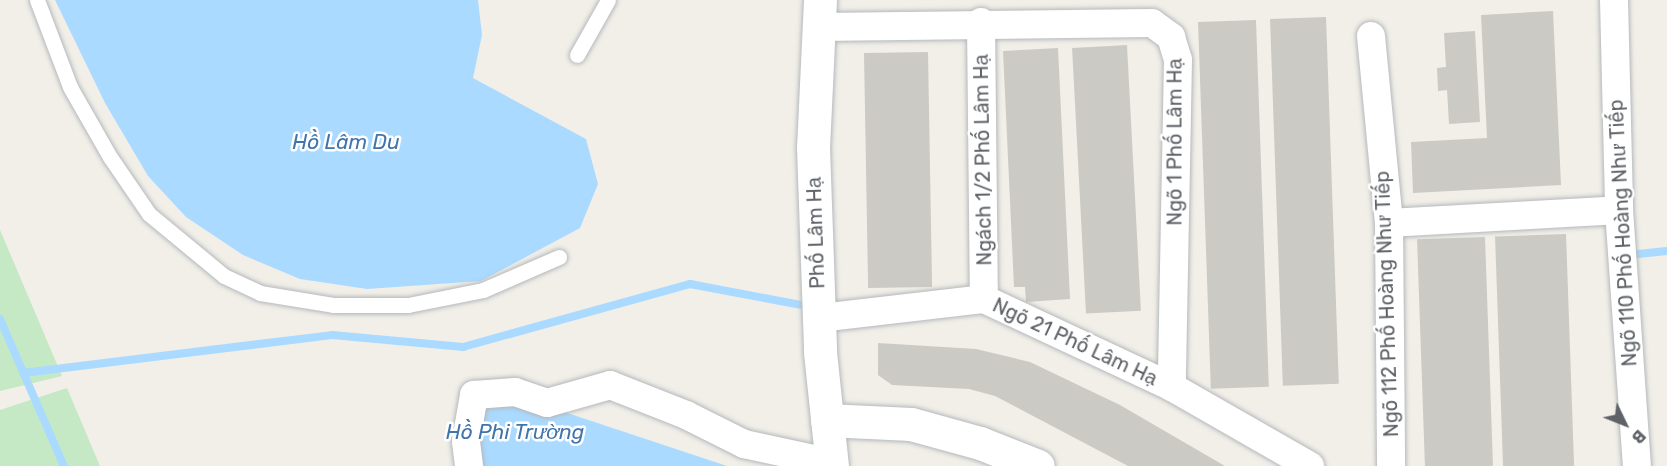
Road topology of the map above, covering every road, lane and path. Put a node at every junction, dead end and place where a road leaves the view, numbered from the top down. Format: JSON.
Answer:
{"nodes":[{"id":1,"x":37,"y":0,"type":"edge"},
{"id":2,"x":608,"y":0,"type":"edge"},
{"id":3,"x":1614,"y":0,"type":"edge"},
{"id":4,"x":820,"y":14,"type":"edge"},
{"id":5,"x":981,"y":22,"type":"junction"},
{"id":6,"x":1371,"y":36,"type":"dead end"},
{"id":7,"x":577,"y":55,"type":"dead end"},
{"id":8,"x":1619,"y":210,"type":"junction"},
{"id":9,"x":1389,"y":223,"type":"junction"},
{"id":10,"x":559,"y":257,"type":"dead end"},
{"id":11,"x":984,"y":299,"type":"junction"},
{"id":12,"x":820,"y":318,"type":"junction"},
{"id":13,"x":1172,"y":387,"type":"junction"},
{"id":14,"x":827,"y":420,"type":"junction"},
{"id":15,"x":832,"y":464,"type":"edge"},
{"id":16,"x":469,"y":466,"type":"edge"},
{"id":17,"x":1038,"y":466,"type":"edge"},
{"id":18,"x":1310,"y":466,"type":"edge"},
{"id":19,"x":1391,"y":466,"type":"edge"},
{"id":20,"x":1637,"y":466,"type":"edge"}],
"edges":[{"from":1,"to":10,"type":"lane"},
{"from":2,"to":7,"type":"lane"},
{"from":3,"to":8,"type":"street","name":"Ngõ 110 Phố Hoàng Như Tiếp"},
{"from":4,"to":5,"type":"street","name":"Ngõ 1 Phố Lâm Hạ"},
{"from":4,"to":12,"type":"street","name":"Phố Lâm Hạ"},
{"from":5,"to":11,"type":"street","name":"Ngách 1/2 Phố Lâm Hạ"},
{"from":5,"to":13,"type":"street","name":"Ngõ 1 Phố Lâm Hạ"},
{"from":6,"to":9,"type":"street","name":"Ngõ 112 Phố Hoàng Như Tiếp"},
{"from":8,"to":9,"type":"street"},
{"from":8,"to":20,"type":"street","name":"Ngõ 110 Phố Hoàng Như Tiếp"},
{"from":9,"to":19,"type":"street","name":"Ngõ 112 Phố Hoàng Như Tiếp"},
{"from":11,"to":12,"type":"street","name":"Ngõ 21 Phố Lâm Hạ"},
{"from":11,"to":13,"type":"street","name":"Ngõ 21 Phố Lâm Hạ"},
{"from":12,"to":14,"type":"street","name":"Phố Lâm Hạ"},
{"from":13,"to":18,"type":"street","name":"Ngõ 21 Phố Lâm Hạ"},
{"from":14,"to":15,"type":"street","name":"Phố Lâm Hạ"},
{"from":14,"to":17,"type":"street"},
{"from":15,"to":16,"type":"street"}]}
